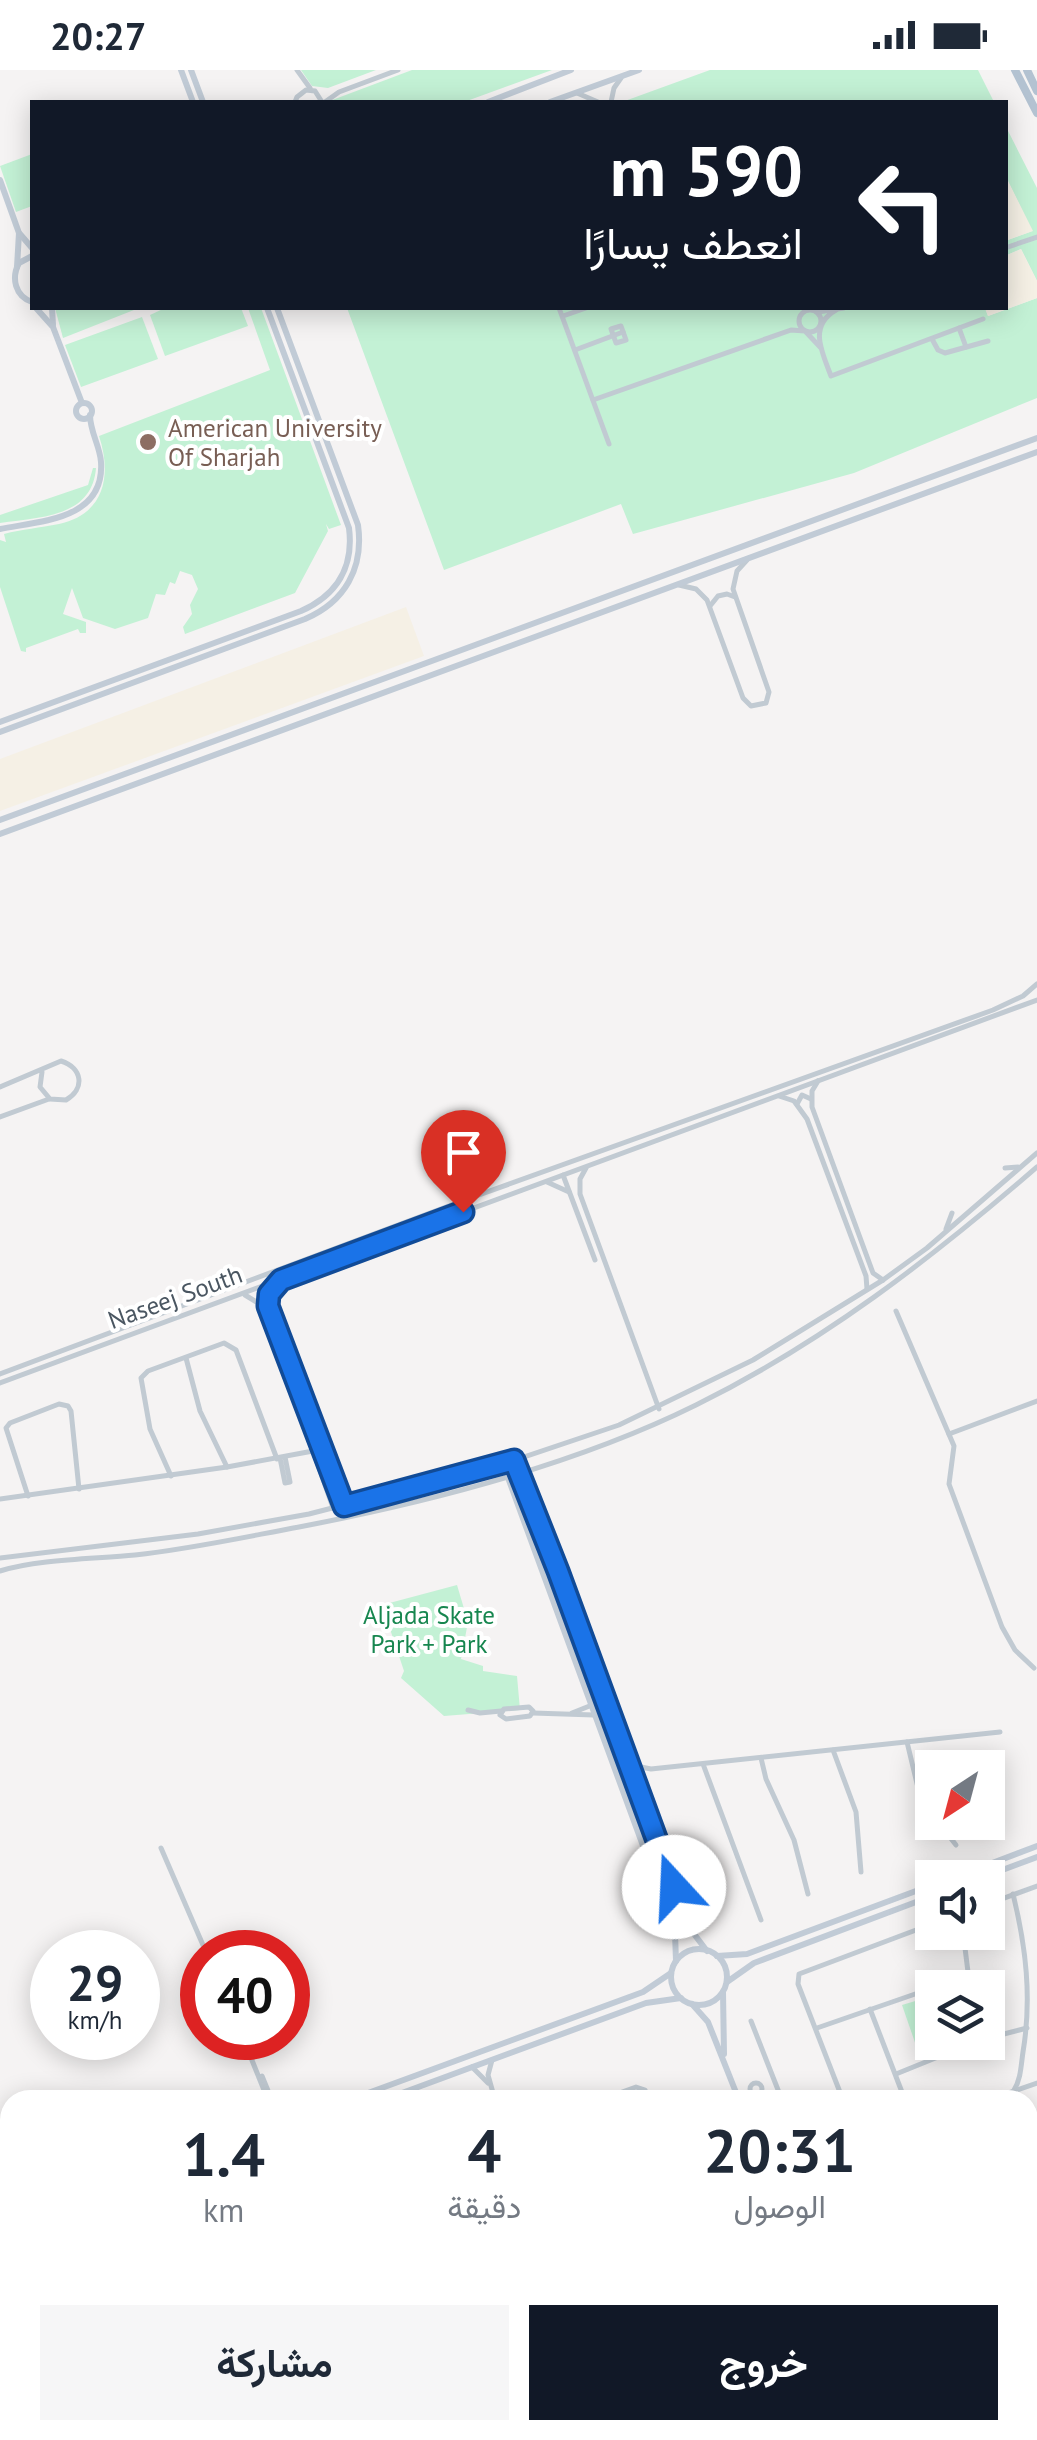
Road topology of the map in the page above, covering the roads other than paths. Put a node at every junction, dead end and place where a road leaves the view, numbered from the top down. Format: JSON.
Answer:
{"nodes":[{"id":1,"x":181,"y":70,"type":"edge"},
{"id":2,"x":191,"y":70,"type":"edge"},
{"id":3,"x":398,"y":70,"type":"edge"},
{"id":4,"x":572,"y":70,"type":"edge"},
{"id":5,"x":639,"y":70,"type":"edge"},
{"id":6,"x":1016,"y":70,"type":"edge"},
{"id":7,"x":1027,"y":70,"type":"edge"},
{"id":8,"x":297,"y":71,"type":"edge"},
{"id":9,"x":623,"y":76,"type":"junction"},
{"id":10,"x":313,"y":91,"type":"junction"},
{"id":11,"x":1037,"y":91,"type":"edge"},
{"id":12,"x":339,"y":92,"type":"junction"},
{"id":13,"x":577,"y":93,"type":"junction"},
{"id":14,"x":192,"y":100,"type":"edge"},
{"id":15,"x":202,"y":100,"type":"edge"},
{"id":16,"x":296,"y":100,"type":"edge"},
{"id":17,"x":321,"y":100,"type":"edge"},
{"id":18,"x":326,"y":100,"type":"edge"},
{"id":19,"x":493,"y":100,"type":"edge"},
{"id":20,"x":556,"y":100,"type":"edge"},
{"id":21,"x":593,"y":100,"type":"edge"},
{"id":22,"x":611,"y":100,"type":"edge"},
{"id":23,"x":1037,"y":113,"type":"edge"},
{"id":24,"x":0,"y":180,"type":"edge"},
{"id":25,"x":19,"y":233,"type":"junction"},
{"id":26,"x":1037,"y":237,"type":"edge"},
{"id":27,"x":30,"y":246,"type":"edge"},
{"id":28,"x":1008,"y":247,"type":"edge"},
{"id":29,"x":30,"y":257,"type":"edge"},
{"id":30,"x":17,"y":267,"type":"junction"},
{"id":31,"x":30,"y":302,"type":"edge"},
{"id":32,"x":38,"y":310,"type":"edge"},
{"id":33,"x":52,"y":310,"type":"edge"},
{"id":34,"x":269,"y":310,"type":"edge"},
{"id":35,"x":278,"y":310,"type":"edge"},
{"id":36,"x":560,"y":310,"type":"edge"},
{"id":37,"x":580,"y":310,"type":"edge"},
{"id":38,"x":814,"y":310,"type":"edge"},
{"id":39,"x":834,"y":310,"type":"edge"},
{"id":40,"x":800,"y":313,"type":"edge"},
{"id":41,"x":562,"y":316,"type":"junction"},
{"id":42,"x":983,"y":320,"type":"dead end"},
{"id":43,"x":821,"y":325,"type":"junction"},
{"id":44,"x":53,"y":326,"type":"junction"},
{"id":45,"x":959,"y":328,"type":"junction"},
{"id":46,"x":623,"y":332,"type":"dead end"},
{"id":47,"x":784,"y":332,"type":"junction"},
{"id":48,"x":805,"y":332,"type":"junction"},
{"id":49,"x":932,"y":339,"type":"junction"},
{"id":50,"x":988,"y":340,"type":"dead end"},
{"id":51,"x":820,"y":346,"type":"junction"},
{"id":52,"x":966,"y":347,"type":"junction"},
{"id":53,"x":575,"y":350,"type":"junction"},
{"id":54,"x":594,"y":400,"type":"junction"},
{"id":55,"x":82,"y":403,"type":"junction"},
{"id":56,"x":86,"y":417,"type":"junction"},
{"id":57,"x":1037,"y":438,"type":"edge"},
{"id":58,"x":609,"y":444,"type":"dead end"},
{"id":59,"x":1037,"y":452,"type":"edge"},
{"id":60,"x":0,"y":529,"type":"edge"},
{"id":61,"x":749,"y":558,"type":"junction"},
{"id":62,"x":676,"y":585,"type":"junction"},
{"id":63,"x":735,"y":597,"type":"junction"},
{"id":64,"x":710,"y":606,"type":"junction"},
{"id":65,"x":58,"y":701,"type":"junction"},
{"id":66,"x":42,"y":716,"type":"junction"},
{"id":67,"x":0,"y":722,"type":"edge"},
{"id":68,"x":0,"y":732,"type":"edge"},
{"id":69,"x":0,"y":820,"type":"edge"},
{"id":70,"x":0,"y":834,"type":"edge"},
{"id":71,"x":1037,"y":984,"type":"edge"},
{"id":72,"x":1037,"y":1000,"type":"edge"},
{"id":73,"x":42,"y":1072,"type":"junction"},
{"id":74,"x":818,"y":1081,"type":"junction"},
{"id":75,"x":0,"y":1087,"type":"edge"},
{"id":76,"x":776,"y":1096,"type":"junction"},
{"id":77,"x":50,"y":1099,"type":"junction"},
{"id":78,"x":811,"y":1099,"type":"junction"},
{"id":79,"x":797,"y":1104,"type":"junction"},
{"id":80,"x":0,"y":1117,"type":"edge"},
{"id":81,"x":1037,"y":1153,"type":"edge"},
{"id":82,"x":589,"y":1166,"type":"junction"},
{"id":83,"x":1037,"y":1167,"type":"edge"},
{"id":84,"x":1005,"y":1168,"type":"dead end"},
{"id":85,"x":1021,"y":1168,"type":"junction"},
{"id":86,"x":836,"y":1174,"type":"junction"},
{"id":87,"x":564,"y":1178,"type":"junction"},
{"id":88,"x":845,"y":1180,"type":"dead end"},
{"id":89,"x":544,"y":1182,"type":"junction"},
{"id":90,"x":579,"y":1183,"type":"junction"},
{"id":91,"x":569,"y":1192,"type":"junction"},
{"id":92,"x":952,"y":1213,"type":"dead end"},
{"id":93,"x":945,"y":1232,"type":"junction"},
{"id":94,"x":594,"y":1260,"type":"dead end"},
{"id":95,"x":871,"y":1277,"type":"junction"},
{"id":96,"x":281,"y":1280,"type":"junction"},
{"id":97,"x":882,"y":1280,"type":"junction"},
{"id":98,"x":866,"y":1290,"type":"junction"},
{"id":99,"x":242,"y":1294,"type":"junction"},
{"id":100,"x":258,"y":1302,"type":"junction"},
{"id":101,"x":268,"y":1304,"type":"junction"},
{"id":102,"x":896,"y":1310,"type":"dead end"},
{"id":103,"x":186,"y":1357,"type":"junction"},
{"id":104,"x":0,"y":1374,"type":"edge"},
{"id":105,"x":0,"y":1383,"type":"edge"},
{"id":106,"x":1037,"y":1401,"type":"edge"},
{"id":107,"x":659,"y":1408,"type":"junction"},
{"id":108,"x":949,"y":1434,"type":"junction"},
{"id":109,"x":313,"y":1451,"type":"junction"},
{"id":110,"x":280,"y":1458,"type":"junction"},
{"id":111,"x":514,"y":1460,"type":"junction"},
{"id":112,"x":504,"y":1464,"type":"junction"},
{"id":113,"x":226,"y":1468,"type":"junction"},
{"id":114,"x":518,"y":1472,"type":"junction"},
{"id":115,"x":508,"y":1474,"type":"junction"},
{"id":116,"x":171,"y":1476,"type":"junction"},
{"id":117,"x":79,"y":1489,"type":"junction"},
{"id":118,"x":28,"y":1496,"type":"junction"},
{"id":119,"x":0,"y":1499,"type":"edge"},
{"id":120,"x":344,"y":1506,"type":"junction"},
{"id":121,"x":333,"y":1508,"type":"junction"},
{"id":122,"x":0,"y":1558,"type":"edge"},
{"id":123,"x":0,"y":1571,"type":"edge"},
{"id":124,"x":1034,"y":1668,"type":"dead end"},
{"id":125,"x":592,"y":1705,"type":"junction"},
{"id":126,"x":468,"y":1710,"type":"dead end"},
{"id":127,"x":572,"y":1713,"type":"junction"},
{"id":128,"x":595,"y":1715,"type":"junction"},
{"id":129,"x":1000,"y":1732,"type":"dead end"},
{"id":130,"x":908,"y":1742,"type":"junction"},
{"id":131,"x":833,"y":1750,"type":"junction"},
{"id":132,"x":761,"y":1758,"type":"junction"},
{"id":133,"x":629,"y":1764,"type":"junction"},
{"id":134,"x":703,"y":1764,"type":"junction"},
{"id":135,"x":650,"y":1769,"type":"junction"},
{"id":136,"x":915,"y":1774,"type":"edge"},
{"id":137,"x":638,"y":1785,"type":"junction"},
{"id":138,"x":952,"y":1840,"type":"edge"},
{"id":139,"x":956,"y":1845,"type":"dead end"},
{"id":140,"x":1037,"y":1846,"type":"edge"},
{"id":141,"x":161,"y":1848,"type":"dead end"},
{"id":142,"x":1037,"y":1857,"type":"edge"},
{"id":143,"x":1000,"y":1860,"type":"edge"},
{"id":144,"x":1005,"y":1869,"type":"edge"},
{"id":145,"x":861,"y":1872,"type":"dead end"},
{"id":146,"x":1037,"y":1886,"type":"edge"},
{"id":147,"x":915,"y":1891,"type":"edge"},
{"id":148,"x":808,"y":1894,"type":"dead end"},
{"id":149,"x":1014,"y":1894,"type":"junction"},
{"id":150,"x":1005,"y":1897,"type":"edge"},
{"id":151,"x":915,"y":1902,"type":"edge"},
{"id":152,"x":761,"y":1920,"type":"dead end"},
{"id":153,"x":196,"y":1930,"type":"edge"},
{"id":154,"x":915,"y":1930,"type":"edge"},
{"id":155,"x":708,"y":1950,"type":"junction"},
{"id":156,"x":717,"y":1956,"type":"junction"},
{"id":157,"x":676,"y":1961,"type":"junction"},
{"id":158,"x":672,"y":1973,"type":"junction"},
{"id":159,"x":727,"y":1982,"type":"junction"},
{"id":160,"x":723,"y":1992,"type":"junction"},
{"id":161,"x":915,"y":1994,"type":"edge"},
{"id":162,"x":681,"y":1998,"type":"junction"},
{"id":163,"x":692,"y":2004,"type":"junction"},
{"id":164,"x":870,"y":2009,"type":"junction"},
{"id":165,"x":751,"y":2021,"type":"dead end"},
{"id":166,"x":816,"y":2028,"type":"junction"},
{"id":167,"x":1027,"y":2028,"type":"junction"},
{"id":168,"x":1005,"y":2034,"type":"edge"},
{"id":169,"x":253,"y":2060,"type":"edge"},
{"id":170,"x":492,"y":2060,"type":"junction"},
{"id":171,"x":930,"y":2060,"type":"edge"},
{"id":172,"x":472,"y":2067,"type":"junction"},
{"id":173,"x":896,"y":2074,"type":"junction"},
{"id":174,"x":1020,"y":2076,"type":"junction"},
{"id":175,"x":773,"y":2077,"type":"junction"},
{"id":176,"x":1033,"y":2084,"type":"edge"},
{"id":177,"x":490,"y":2085,"type":"junction"},
{"id":178,"x":776,"y":2086,"type":"junction"},
{"id":179,"x":266,"y":2090,"type":"edge"},
{"id":180,"x":376,"y":2090,"type":"edge"},
{"id":181,"x":409,"y":2090,"type":"edge"},
{"id":182,"x":492,"y":2090,"type":"edge"},
{"id":183,"x":735,"y":2090,"type":"edge"},
{"id":184,"x":736,"y":2090,"type":"edge"},
{"id":185,"x":763,"y":2090,"type":"edge"},
{"id":186,"x":766,"y":2090,"type":"edge"},
{"id":187,"x":778,"y":2090,"type":"edge"},
{"id":188,"x":839,"y":2090,"type":"edge"},
{"id":189,"x":902,"y":2090,"type":"edge"},
{"id":190,"x":1014,"y":2090,"type":"joint"}],
"edges":[{"from":1,"to":14,"type":"street"},
{"from":2,"to":15,"type":"street"},
{"from":3,"to":12,"type":"street"},
{"from":4,"to":19,"type":"street"},
{"from":5,"to":9,"type":"street"},
{"from":6,"to":23,"type":"main road"},
{"from":7,"to":11,"type":"main road"},
{"from":8,"to":10,"type":"street"},
{"from":8,"to":16,"type":"street"},
{"from":9,"to":13,"type":"street"},
{"from":9,"to":22,"type":"street"},
{"from":10,"to":12,"type":"street"},
{"from":10,"to":16,"type":"street"},
{"from":10,"to":17,"type":"street"},
{"from":12,"to":18,"type":"street"},
{"from":13,"to":20,"type":"street"},
{"from":13,"to":21,"type":"street"},
{"from":24,"to":25,"type":"street"},
{"from":25,"to":27,"type":"street"},
{"from":25,"to":30,"type":"street"},
{"from":26,"to":28,"type":"street"},
{"from":29,"to":30,"type":"street"},
{"from":30,"to":31,"type":"street"},
{"from":32,"to":44,"type":"street"},
{"from":33,"to":44,"type":"street"},
{"from":34,"to":65,"type":"street"},
{"from":35,"to":66,"type":"street"},
{"from":36,"to":41,"type":"street"},
{"from":37,"to":41,"type":"street"},
{"from":38,"to":43,"type":"street"},
{"from":39,"to":43,"type":"street"},
{"from":40,"to":47,"type":"street"},
{"from":40,"to":48,"type":"street"},
{"from":41,"to":53,"type":"street"},
{"from":42,"to":45,"type":"street"},
{"from":43,"to":48,"type":"street"},
{"from":43,"to":51,"type":"street"},
{"from":44,"to":55,"type":"street"},
{"from":45,"to":49,"type":"street"},
{"from":45,"to":52,"type":"street"},
{"from":46,"to":53,"type":"street"},
{"from":47,"to":48,"type":"street"},
{"from":47,"to":54,"type":"street"},
{"from":48,"to":51,"type":"street"},
{"from":49,"to":51,"type":"street"},
{"from":49,"to":52,"type":"street"},
{"from":50,"to":52,"type":"street"},
{"from":53,"to":54,"type":"street"},
{"from":54,"to":58,"type":"street"},
{"from":55,"to":56,"type":"street"},
{"from":55,"to":56,"type":"street"},
{"from":56,"to":60,"type":"street"},
{"from":57,"to":69,"type":"street"},
{"from":59,"to":61,"type":"street"},
{"from":61,"to":62,"type":"street"},
{"from":61,"to":63,"type":"street"},
{"from":62,"to":64,"type":"street"},
{"from":62,"to":70,"type":"street"},
{"from":63,"to":64,"type":"street"},
{"from":63,"to":64,"type":"street"},
{"from":65,"to":66,"type":"street"},
{"from":65,"to":67,"type":"street"},
{"from":66,"to":68,"type":"street"},
{"from":71,"to":104,"type":"street"},
{"from":72,"to":74,"type":"street","name":"Naseej South"},
{"from":73,"to":75,"type":"street"},
{"from":73,"to":77,"type":"street"},
{"from":73,"to":77,"type":"street"},
{"from":74,"to":76,"type":"street","name":"Naseej South"},
{"from":74,"to":78,"type":"street"},
{"from":76,"to":79,"type":"street"},
{"from":76,"to":82,"type":"street","name":"Naseej South"},
{"from":77,"to":80,"type":"street"},
{"from":78,"to":79,"type":"street"},
{"from":78,"to":86,"type":"street"},
{"from":79,"to":95,"type":"street"},
{"from":81,"to":85,"type":"street"},
{"from":82,"to":87,"type":"street","name":"Naseej South"},
{"from":82,"to":90,"type":"street"},
{"from":83,"to":114,"type":"street"},
{"from":84,"to":85,"type":"street"},
{"from":85,"to":93,"type":"street"},
{"from":86,"to":88,"type":"street"},
{"from":86,"to":95,"type":"street"},
{"from":87,"to":89,"type":"street","name":"Naseej South"},
{"from":87,"to":90,"type":"street"},
{"from":87,"to":91,"type":"street"},
{"from":89,"to":91,"type":"street"},
{"from":89,"to":96,"type":"street","name":"Naseej South"},
{"from":90,"to":107,"type":"street"},
{"from":91,"to":94,"type":"street"},
{"from":92,"to":93,"type":"street"},
{"from":93,"to":97,"type":"street"},
{"from":95,"to":97,"type":"street"},
{"from":95,"to":98,"type":"street"},
{"from":96,"to":99,"type":"street","name":"Naseej South"},
{"from":96,"to":101,"type":"street"},
{"from":97,"to":98,"type":"street"},
{"from":98,"to":107,"type":"street"},
{"from":99,"to":100,"type":"street"},
{"from":99,"to":105,"type":"street","name":"Naseej South"},
{"from":100,"to":101,"type":"street"},
{"from":100,"to":109,"type":"street"},
{"from":101,"to":120,"type":"street"},
{"from":102,"to":108,"type":"street"},
{"from":103,"to":110,"type":"street"},
{"from":103,"to":113,"type":"street"},
{"from":103,"to":116,"type":"street"},
{"from":106,"to":108,"type":"street"},
{"from":107,"to":111,"type":"street"},
{"from":108,"to":124,"type":"street"},
{"from":109,"to":110,"type":"street"},
{"from":109,"to":121,"type":"street"},
{"from":110,"to":113,"type":"street"},
{"from":111,"to":112,"type":"street"},
{"from":111,"to":114,"type":"street"},
{"from":112,"to":115,"type":"street"},
{"from":112,"to":120,"type":"street"},
{"from":113,"to":116,"type":"street"},
{"from":114,"to":115,"type":"street"},
{"from":114,"to":133,"type":"street"},
{"from":115,"to":123,"type":"street"},
{"from":115,"to":125,"type":"street"},
{"from":116,"to":117,"type":"street"},
{"from":117,"to":118,"type":"street"},
{"from":117,"to":118,"type":"street"},
{"from":118,"to":119,"type":"street"},
{"from":120,"to":121,"type":"street"},
{"from":121,"to":122,"type":"street"},
{"from":125,"to":127,"type":"street"},
{"from":125,"to":128,"type":"street"},
{"from":126,"to":127,"type":"street"},
{"from":127,"to":128,"type":"street"},
{"from":128,"to":157,"type":"street"},
{"from":129,"to":130,"type":"street"},
{"from":130,"to":131,"type":"street"},
{"from":130,"to":136,"type":"street"},
{"from":131,"to":132,"type":"street"},
{"from":131,"to":145,"type":"street"},
{"from":132,"to":134,"type":"street"},
{"from":132,"to":148,"type":"street"},
{"from":133,"to":135,"type":"street"},
{"from":133,"to":137,"type":"street"},
{"from":134,"to":135,"type":"street"},
{"from":134,"to":152,"type":"street"},
{"from":135,"to":137,"type":"street"},
{"from":137,"to":155,"type":"street"},
{"from":138,"to":139,"type":"street"},
{"from":140,"to":143,"type":"street"},
{"from":141,"to":153,"type":"street"},
{"from":142,"to":144,"type":"street"},
{"from":146,"to":149,"type":"street"},
{"from":147,"to":156,"type":"street"},
{"from":149,"to":150,"type":"street"},
{"from":149,"to":167,"type":"street"},
{"from":151,"to":159,"type":"street"},
{"from":154,"to":166,"type":"street"},
{"from":155,"to":156,"type":"street"},
{"from":155,"to":157,"type":"street"},
{"from":156,"to":159,"type":"street"},
{"from":157,"to":158,"type":"street"},
{"from":158,"to":162,"type":"street"},
{"from":158,"to":180,"type":"street"},
{"from":159,"to":160,"type":"street"},
{"from":160,"to":163,"type":"street"},
{"from":160,"to":184,"type":"street"},
{"from":161,"to":164,"type":"street"},
{"from":162,"to":163,"type":"street"},
{"from":162,"to":170,"type":"street"},
{"from":163,"to":183,"type":"street"},
{"from":164,"to":166,"type":"street"},
{"from":164,"to":173,"type":"street"},
{"from":165,"to":175,"type":"street"},
{"from":166,"to":188,"type":"street"},
{"from":167,"to":168,"type":"street"},
{"from":167,"to":174,"type":"street"},
{"from":169,"to":179,"type":"street"},
{"from":170,"to":172,"type":"street"},
{"from":170,"to":177,"type":"street"},
{"from":171,"to":173,"type":"street"},
{"from":172,"to":177,"type":"street"},
{"from":172,"to":181,"type":"street"},
{"from":173,"to":189,"type":"street"},
{"from":174,"to":176,"type":"street"},
{"from":174,"to":190,"type":"street"},
{"from":175,"to":178,"type":"street"},
{"from":175,"to":185,"type":"street"},
{"from":176,"to":190,"type":"street"},
{"from":177,"to":182,"type":"street"},
{"from":178,"to":186,"type":"street"},
{"from":178,"to":187,"type":"street"}]}
